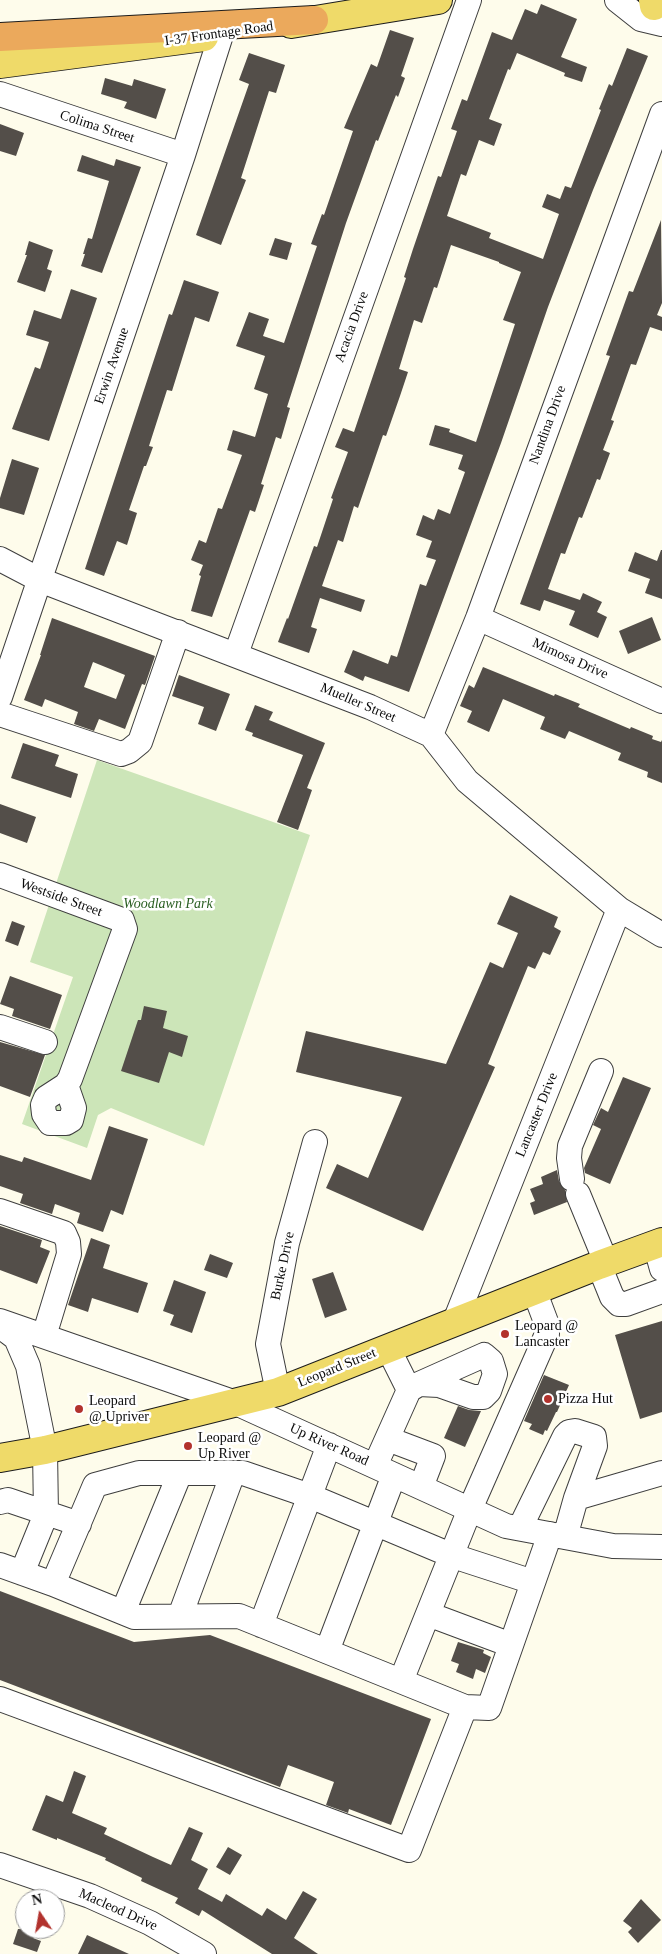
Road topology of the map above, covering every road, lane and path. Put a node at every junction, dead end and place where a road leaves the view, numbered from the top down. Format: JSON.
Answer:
{"nodes":[{"id":1,"x":438,"y":0,"type":"edge"},
{"id":2,"x":469,"y":0,"type":"edge"},
{"id":3,"x":617,"y":0,"type":"edge"},
{"id":4,"x":656,"y":10,"type":"edge"},
{"id":5,"x":314,"y":20,"type":"junction"},
{"id":6,"x":221,"y":35,"type":"junction"},
{"id":7,"x":0,"y":37,"type":"edge"},
{"id":8,"x":5,"y":63,"type":"edge"},
{"id":9,"x":5,"y":96,"type":"edge"},
{"id":10,"x":662,"y":114,"type":"edge"},
{"id":11,"x":183,"y":155,"type":"junction"},
{"id":12,"x":0,"y":559,"type":"edge"},
{"id":13,"x":40,"y":580,"type":"junction"},
{"id":14,"x":478,"y":618,"type":"junction"},
{"id":15,"x":178,"y":632,"type":"junction"},
{"id":16,"x":236,"y":654,"type":"junction"},
{"id":17,"x":0,"y":697,"type":"edge"},
{"id":18,"x":662,"y":701,"type":"edge"},
{"id":19,"x":0,"y":714,"type":"edge"},
{"id":20,"x":431,"y":735,"type":"junction"},
{"id":21,"x":0,"y":875,"type":"edge"},
{"id":22,"x":619,"y":909,"type":"junction"},
{"id":23,"x":662,"y":935,"type":"edge"},
{"id":24,"x":0,"y":1027,"type":"edge"},
{"id":25,"x":45,"y":1042,"type":"dead end"},
{"id":26,"x":601,"y":1071,"type":"dead end"},
{"id":27,"x":66,"y":1085,"type":"dead end"},
{"id":28,"x":315,"y":1142,"type":"dead end"},
{"id":29,"x":0,"y":1211,"type":"edge"},
{"id":30,"x":660,"y":1252,"type":"edge"},
{"id":31,"x":602,"y":1264,"type":"junction"},
{"id":32,"x":534,"y":1290,"type":"junction"},
{"id":33,"x":662,"y":1291,"type":"edge"},
{"id":34,"x":0,"y":1320,"type":"edge"},
{"id":35,"x":455,"y":1321,"type":"junction"},
{"id":36,"x":0,"y":1326,"type":"edge"},
{"id":37,"x":44,"y":1336,"type":"junction"},
{"id":38,"x":388,"y":1348,"type":"junction"},
{"id":39,"x":278,"y":1392,"type":"junction"},
{"id":40,"x":236,"y":1403,"type":"junction"},
{"id":41,"x":388,"y":1439,"type":"junction"},
{"id":42,"x":329,"y":1445,"type":"junction"},
{"id":43,"x":45,"y":1450,"type":"junction"},
{"id":44,"x":0,"y":1458,"type":"edge"},
{"id":45,"x":384,"y":1470,"type":"junction"},
{"id":46,"x":180,"y":1473,"type":"junction"},
{"id":47,"x":233,"y":1473,"type":"junction"},
{"id":48,"x":662,"y":1473,"type":"edge"},
{"id":49,"x":420,"y":1487,"type":"junction"},
{"id":50,"x":310,"y":1496,"type":"junction"},
{"id":51,"x":576,"y":1498,"type":"junction"},
{"id":52,"x":0,"y":1502,"type":"edge"},
{"id":53,"x":470,"y":1509,"type":"junction"},
{"id":54,"x":46,"y":1514,"type":"junction"},
{"id":55,"x":79,"y":1524,"type":"junction"},
{"id":56,"x":375,"y":1524,"type":"junction"},
{"id":57,"x":520,"y":1528,"type":"junction"},
{"id":58,"x":557,"y":1535,"type":"junction"},
{"id":59,"x":662,"y":1547,"type":"edge"},
{"id":60,"x":453,"y":1556,"type":"junction"},
{"id":61,"x":0,"y":1565,"type":"edge"},
{"id":62,"x":22,"y":1573,"type":"junction"},
{"id":63,"x":533,"y":1582,"type":"junction"},
{"id":64,"x":53,"y":1584,"type":"junction"},
{"id":65,"x":123,"y":1612,"type":"junction"},
{"id":66,"x":428,"y":1614,"type":"junction"},
{"id":67,"x":180,"y":1616,"type":"junction"},
{"id":68,"x":261,"y":1625,"type":"junction"},
{"id":69,"x":511,"y":1645,"type":"junction"},
{"id":70,"x":327,"y":1651,"type":"junction"},
{"id":71,"x":401,"y":1681,"type":"junction"},
{"id":72,"x":0,"y":1699,"type":"edge"},
{"id":73,"x":465,"y":1707,"type":"junction"},
{"id":74,"x":0,"y":1865,"type":"edge"},
{"id":75,"x":204,"y":1954,"type":"edge"}],
"edges":[{"from":1,"to":5,"type":"main road","name":"I-37 Frontage Road"},
{"from":2,"to":16,"type":"street","name":"Acacia Drive"},
{"from":3,"to":4,"type":"street"},
{"from":5,"to":6,"type":"main road","name":"I-37 Frontage Road"},
{"from":5,"to":7,"type":"highway"},
{"from":6,"to":8,"type":"main road","name":"I-37 Frontage Road"},
{"from":6,"to":11,"type":"street","name":"Erwin Avenue"},
{"from":8,"to":9,"type":"street","name":"Colima Street"},
{"from":9,"to":11,"type":"street","name":"Colima Street"},
{"from":10,"to":14,"type":"street","name":"Nandina Drive"},
{"from":11,"to":13,"type":"street","name":"Erwin Avenue"},
{"from":12,"to":13,"type":"street","name":"Mueller Street"},
{"from":13,"to":15,"type":"street","name":"Mueller Street"},
{"from":13,"to":17,"type":"street","name":"Erwin Avenue"},
{"from":14,"to":18,"type":"street","name":"Mimosa Drive"},
{"from":14,"to":20,"type":"street","name":"Nandina Drive"},
{"from":15,"to":16,"type":"street","name":"Mueller Street"},
{"from":15,"to":19,"type":"street"},
{"from":16,"to":20,"type":"street","name":"Mueller Street"},
{"from":20,"to":22,"type":"street","name":"Mueller Street"},
{"from":21,"to":27,"type":"street","name":"Westside Street"},
{"from":22,"to":23,"type":"street","name":"Mueller Street"},
{"from":22,"to":35,"type":"street","name":"Lancaster Drive"},
{"from":24,"to":25,"type":"street"},
{"from":26,"to":31,"type":"street"},
{"from":28,"to":39,"type":"street","name":"Burke Drive"},
{"from":29,"to":37,"type":"street"},
{"from":30,"to":31,"type":"main road","name":"Leopard Street"},
{"from":31,"to":32,"type":"main road","name":"Leopard Street"},
{"from":31,"to":33,"type":"street"},
{"from":32,"to":35,"type":"main road","name":"Leopard Street"},
{"from":32,"to":53,"type":"street"},
{"from":34,"to":37,"type":"street","name":"Up River Road"},
{"from":35,"to":38,"type":"main road","name":"Leopard Street"},
{"from":36,"to":43,"type":"street"},
{"from":37,"to":40,"type":"street","name":"Up River Road"},
{"from":38,"to":39,"type":"main road","name":"Leopard Street"},
{"from":38,"to":41,"type":"street"},
{"from":39,"to":40,"type":"main road","name":"Leopard Street"},
{"from":40,"to":42,"type":"street","name":"Up River Road"},
{"from":40,"to":43,"type":"main road","name":"Leopard Street"},
{"from":41,"to":45,"type":"street"},
{"from":41,"to":49,"type":"street"},
{"from":42,"to":45,"type":"street","name":"Up River Road"},
{"from":42,"to":50,"type":"street"},
{"from":43,"to":44,"type":"main road","name":"Leopard Street"},
{"from":43,"to":54,"type":"street"},
{"from":45,"to":49,"type":"street","name":"Up River Road"},
{"from":45,"to":56,"type":"street"},
{"from":46,"to":47,"type":"street"},
{"from":46,"to":55,"type":"street"},
{"from":46,"to":65,"type":"street"},
{"from":47,"to":50,"type":"street"},
{"from":47,"to":67,"type":"street"},
{"from":48,"to":51,"type":"street"},
{"from":49,"to":53,"type":"street","name":"Up River Road"},
{"from":50,"to":56,"type":"street"},
{"from":50,"to":68,"type":"street"},
{"from":51,"to":57,"type":"street"},
{"from":51,"to":58,"type":"street"},
{"from":52,"to":54,"type":"street"},
{"from":53,"to":57,"type":"street","name":"Up River Road"},
{"from":53,"to":60,"type":"street"},
{"from":54,"to":55,"type":"street"},
{"from":54,"to":62,"type":"street"},
{"from":55,"to":64,"type":"street"},
{"from":56,"to":60,"type":"street"},
{"from":56,"to":70,"type":"street"},
{"from":57,"to":58,"type":"street","name":"Up River Road"},
{"from":58,"to":59,"type":"street","name":"Up River Road"},
{"from":58,"to":63,"type":"street"},
{"from":60,"to":63,"type":"street"},
{"from":60,"to":66,"type":"street"},
{"from":61,"to":62,"type":"street"},
{"from":62,"to":64,"type":"street"},
{"from":63,"to":69,"type":"street"},
{"from":64,"to":65,"type":"street"},
{"from":65,"to":67,"type":"street"},
{"from":66,"to":69,"type":"street"},
{"from":66,"to":71,"type":"street"},
{"from":67,"to":68,"type":"street"},
{"from":68,"to":70,"type":"street"},
{"from":69,"to":73,"type":"street"},
{"from":70,"to":71,"type":"street"},
{"from":71,"to":73,"type":"street"},
{"from":72,"to":73,"type":"street"},
{"from":74,"to":75,"type":"street","name":"Macleod Drive"}]}
